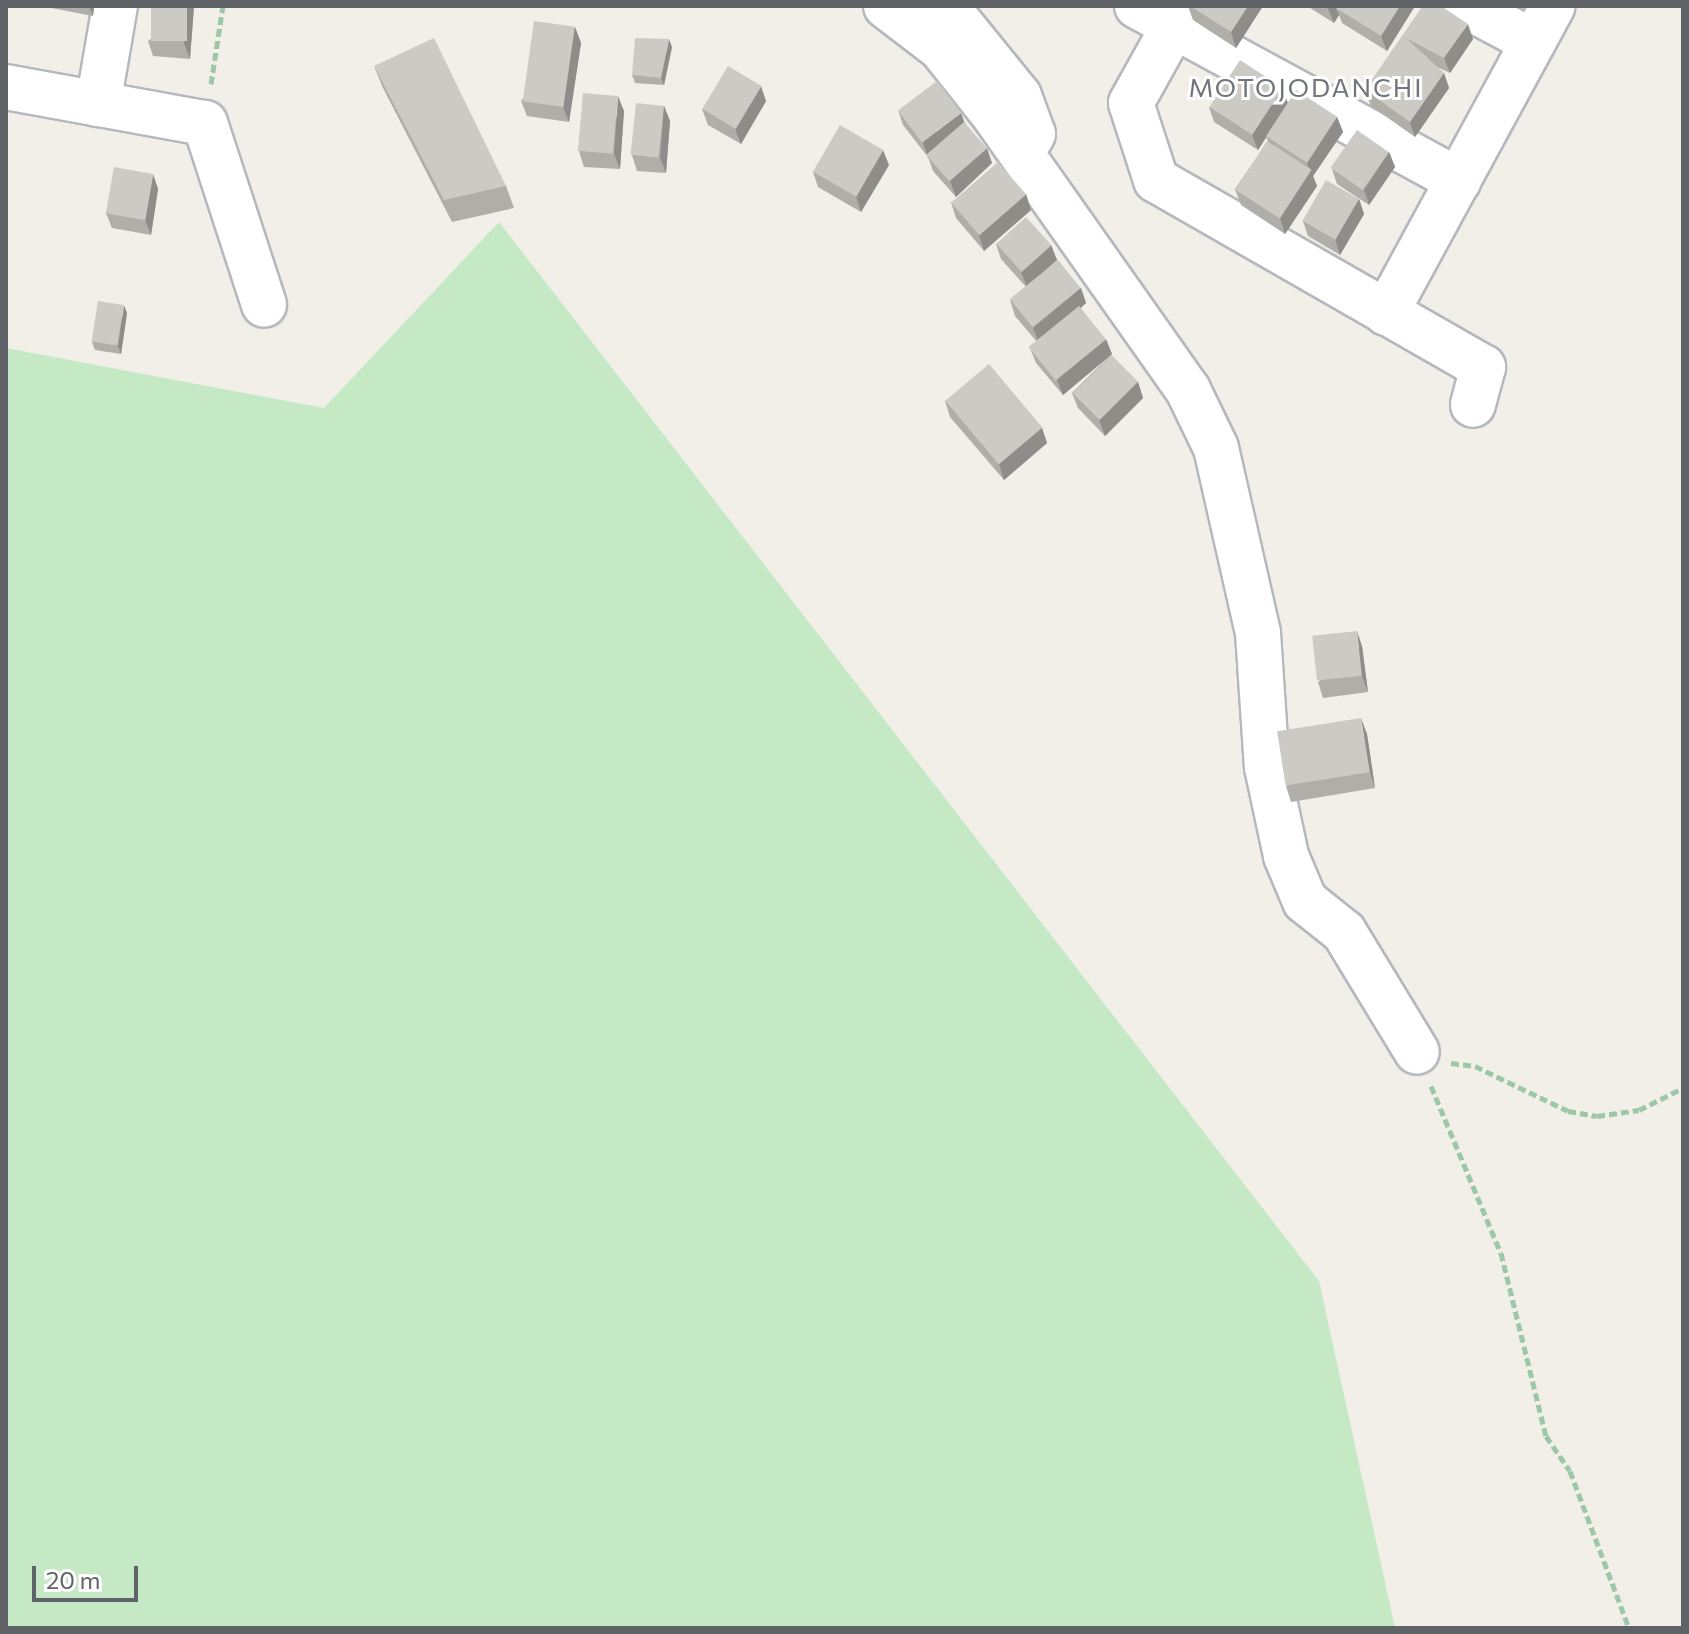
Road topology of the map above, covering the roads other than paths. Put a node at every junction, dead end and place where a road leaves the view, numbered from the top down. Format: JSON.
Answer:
{"nodes":[{"id":1,"x":115,"y":6,"type":"edge"},
{"id":2,"x":886,"y":6,"type":"edge"},
{"id":3,"x":946,"y":6,"type":"edge"},
{"id":4,"x":1137,"y":6,"type":"edge"},
{"id":5,"x":1466,"y":6,"type":"edge"},
{"id":6,"x":1180,"y":16,"type":"edge"},
{"id":7,"x":1543,"y":24,"type":"edge"},
{"id":8,"x":6,"y":87,"type":"edge"},
{"id":9,"x":98,"y":104,"type":"junction"},
{"id":10,"x":1019,"y":158,"type":"junction"},
{"id":11,"x":1459,"y":181,"type":"junction"},
{"id":12,"x":264,"y":305,"type":"dead end"},
{"id":13,"x":1386,"y":313,"type":"junction"},
{"id":14,"x":1473,"y":405,"type":"dead end"},
{"id":15,"x":1417,"y":1052,"type":"road end"}],
"edges":[{"from":1,"to":9,"type":"street"},
{"from":2,"to":10,"type":"street"},
{"from":3,"to":10,"type":"street"},
{"from":4,"to":6,"type":"street"},
{"from":5,"to":7,"type":"street"},
{"from":6,"to":11,"type":"street"},
{"from":6,"to":13,"type":"street"},
{"from":7,"to":11,"type":"street"},
{"from":8,"to":9,"type":"street"},
{"from":9,"to":12,"type":"street"},
{"from":10,"to":15,"type":"street"},
{"from":11,"to":13,"type":"street"},
{"from":13,"to":14,"type":"street"}]}
